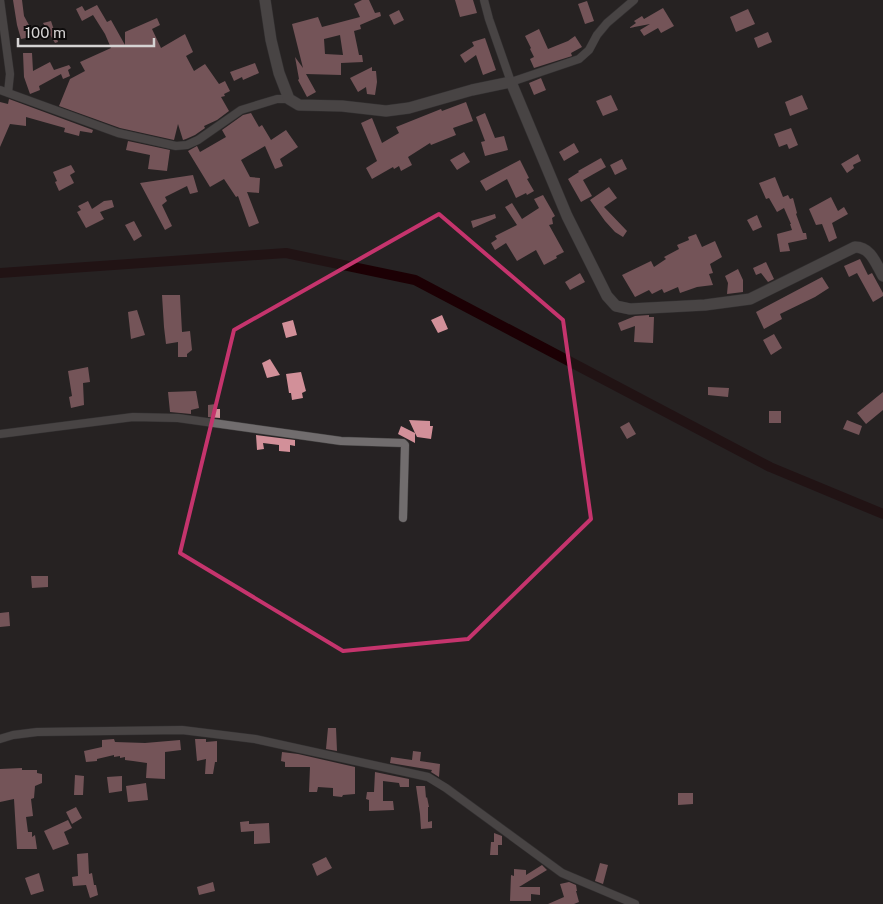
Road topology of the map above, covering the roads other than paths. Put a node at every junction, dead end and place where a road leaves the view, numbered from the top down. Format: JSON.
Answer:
{"nodes":[{"id":1,"x":0,"y":0,"type":"edge"},
{"id":2,"x":265,"y":0,"type":"edge"},
{"id":3,"x":484,"y":0,"type":"edge"},
{"id":4,"x":634,"y":0,"type":"edge"},
{"id":5,"x":511,"y":82,"type":"junction"},
{"id":6,"x":4,"y":91,"type":"edge"},
{"id":7,"x":290,"y":99,"type":"junction"},
{"id":8,"x":883,"y":276,"type":"edge"},
{"id":9,"x":0,"y":434,"type":"edge"},
{"id":10,"x":403,"y":518,"type":"dead end"},
{"id":11,"x":0,"y":739,"type":"edge"},
{"id":12,"x":635,"y":904,"type":"edge"}],
"edges":[{"from":1,"to":6,"type":"street"},
{"from":2,"to":7,"type":"main road"},
{"from":3,"to":5,"type":"street"},
{"from":4,"to":5,"type":"street"},
{"from":5,"to":7,"type":"main road"},
{"from":5,"to":8,"type":"main road"},
{"from":6,"to":7,"type":"street"},
{"from":9,"to":10,"type":"street"},
{"from":11,"to":12,"type":"street"}]}
